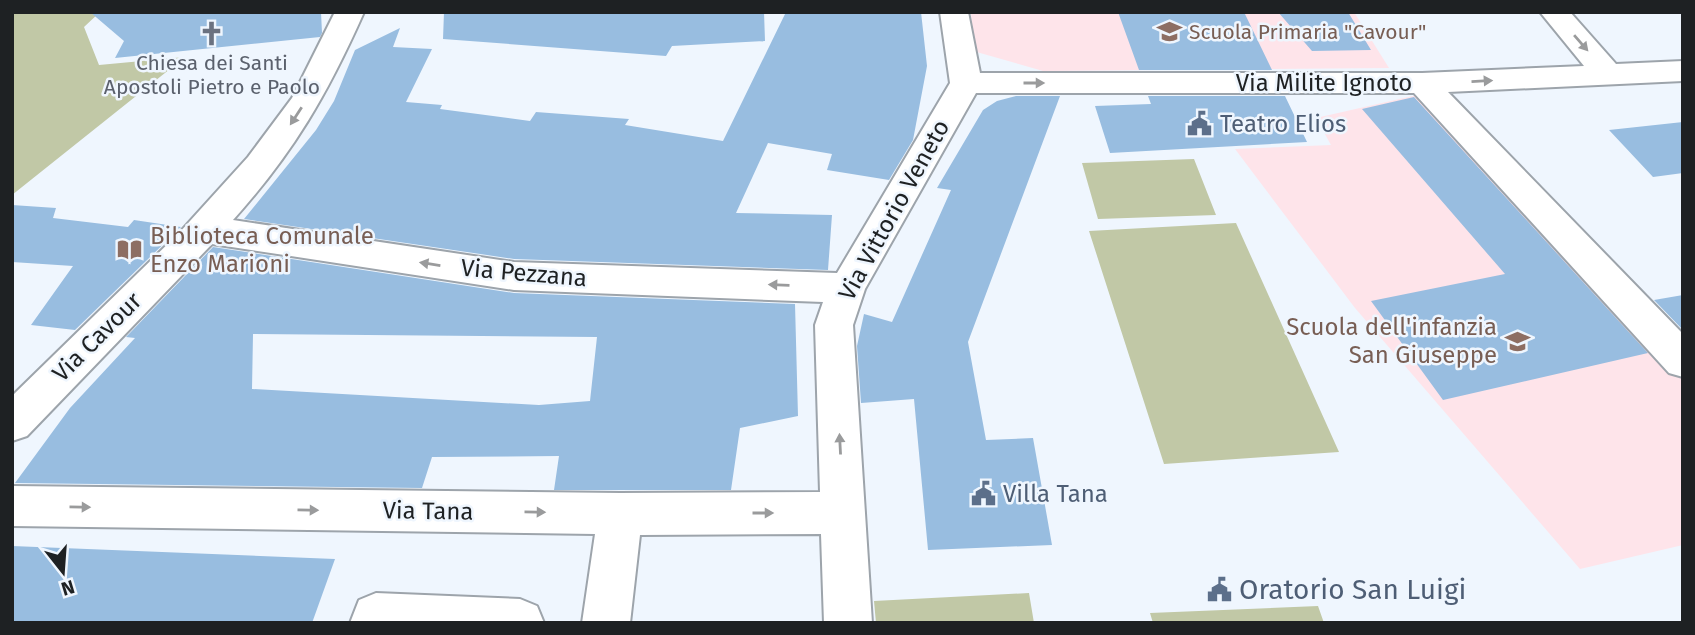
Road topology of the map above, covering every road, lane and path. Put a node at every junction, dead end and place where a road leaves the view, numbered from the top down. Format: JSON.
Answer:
{"nodes":[{"id":1,"x":350,"y":12,"type":"edge"},
{"id":2,"x":954,"y":12,"type":"edge"},
{"id":3,"x":1554,"y":12,"type":"edge"},
{"id":4,"x":1683,"y":71,"type":"edge"},
{"id":5,"x":1608,"y":74,"type":"junction"},
{"id":6,"x":966,"y":83,"type":"junction"},
{"id":7,"x":1422,"y":83,"type":"junction"},
{"id":8,"x":204,"y":229,"type":"junction"},
{"id":9,"x":847,"y":288,"type":"junction"},
{"id":10,"x":1683,"y":361,"type":"edge"},
{"id":11,"x":12,"y":423,"type":"edge"},
{"id":12,"x":12,"y":506,"type":"edge"},
{"id":13,"x":844,"y":513,"type":"junction"},
{"id":14,"x":620,"y":514,"type":"junction"},
{"id":15,"x":374,"y":623,"type":"edge"},
{"id":16,"x":520,"y":623,"type":"edge"},
{"id":17,"x":606,"y":623,"type":"edge"},
{"id":18,"x":848,"y":623,"type":"edge"}],
"edges":[{"from":1,"to":8,"type":"street","name":"Via Cavour","one_way":true},
{"from":2,"to":6,"type":"street"},
{"from":3,"to":5,"type":"street","one_way":true},
{"from":4,"to":5,"type":"street","name":"Via Milite Ignoto"},
{"from":7,"to":5,"type":"street","name":"Via Milite Ignoto","one_way":true},
{"from":6,"to":7,"type":"street","name":"Via Milite Ignoto","one_way":true},
{"from":6,"to":9,"type":"street","name":"Via Vittorio Veneto"},
{"from":7,"to":10,"type":"street"},
{"from":9,"to":8,"type":"street","name":"Via Pezzana","one_way":true},
{"from":8,"to":11,"type":"street","name":"Via Cavour"},
{"from":13,"to":9,"type":"street","name":"Via Vittorio Veneto","one_way":true},
{"from":12,"to":14,"type":"street","name":"Via Tana","one_way":true},
{"from":14,"to":13,"type":"street","name":"Via Tana","one_way":true},
{"from":13,"to":18,"type":"street","name":"Via Vittorio Veneto"},
{"from":14,"to":17,"type":"street"},
{"from":15,"to":16,"type":"street"}]}
